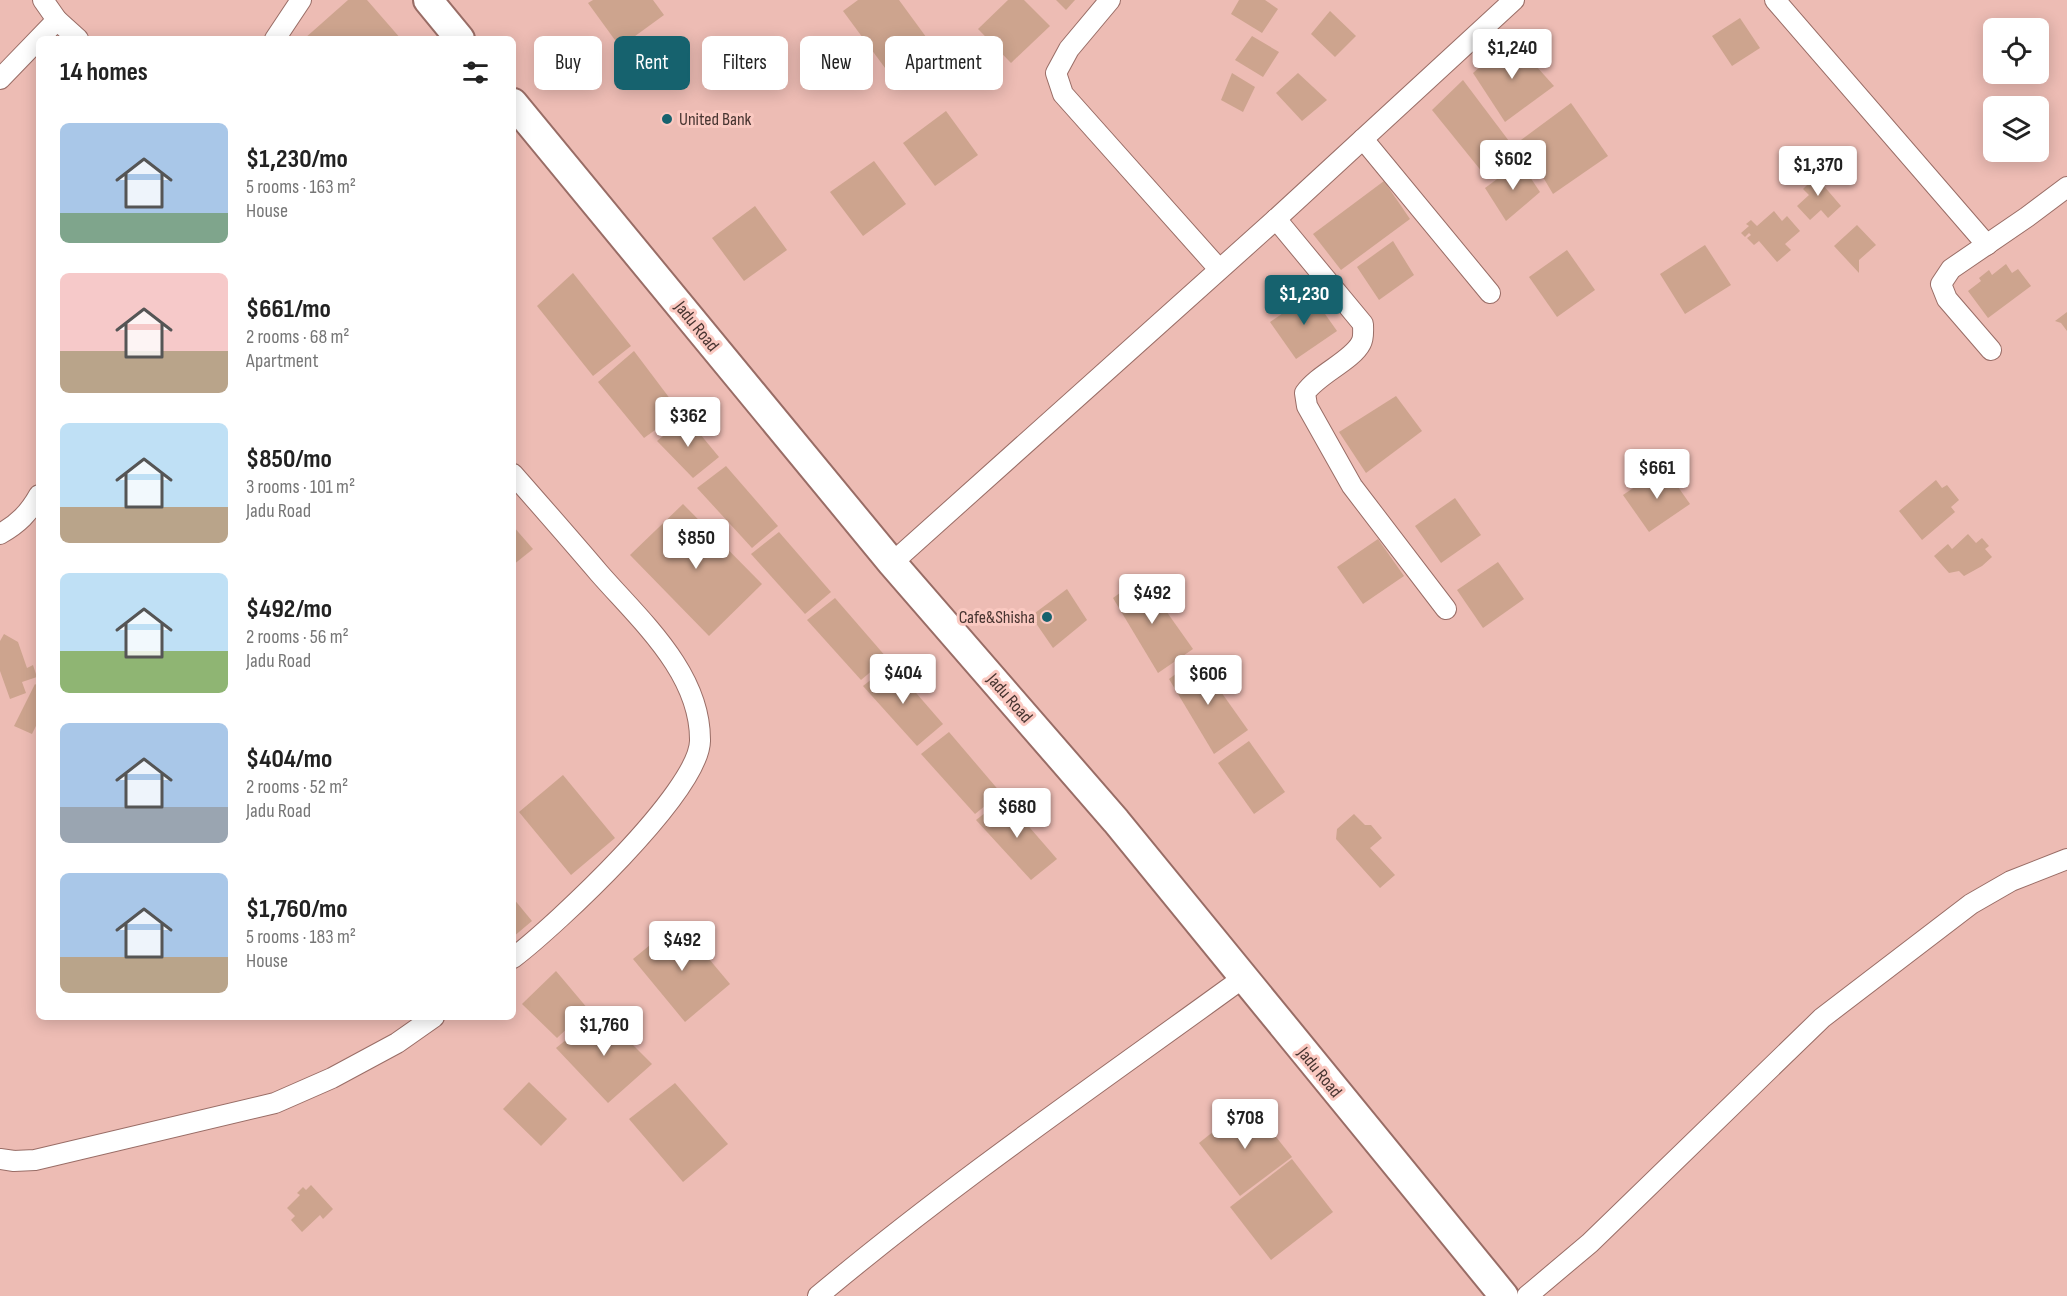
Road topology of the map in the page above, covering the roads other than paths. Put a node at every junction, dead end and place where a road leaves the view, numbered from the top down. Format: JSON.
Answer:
{"nodes":[{"id":1,"x":43,"y":0,"type":"edge"},
{"id":2,"x":301,"y":0,"type":"edge"},
{"id":3,"x":428,"y":0,"type":"edge"},
{"id":4,"x":1110,"y":0,"type":"edge"},
{"id":5,"x":1514,"y":0,"type":"edge"},
{"id":6,"x":1775,"y":0,"type":"edge"},
{"id":7,"x":57,"y":20,"type":"junction"},
{"id":8,"x":42,"y":36,"type":"edge"},
{"id":9,"x":75,"y":36,"type":"edge"},
{"id":10,"x":276,"y":36,"type":"edge"},
{"id":11,"x":458,"y":36,"type":"edge"},
{"id":12,"x":36,"y":42,"type":"edge"},
{"id":13,"x":0,"y":79,"type":"edge"},
{"id":14,"x":516,"y":107,"type":"edge"},
{"id":15,"x":1363,"y":139,"type":"junction"},
{"id":16,"x":2067,"y":187,"type":"edge"},
{"id":17,"x":1276,"y":219,"type":"junction"},
{"id":18,"x":1987,"y":245,"type":"junction"},
{"id":19,"x":1219,"y":269,"type":"junction"},
{"id":20,"x":1490,"y":293,"type":"dead end"},
{"id":21,"x":1991,"y":350,"type":"dead end"},
{"id":22,"x":516,"y":477,"type":"edge"},
{"id":23,"x":36,"y":500,"type":"edge"},
{"id":24,"x":0,"y":534,"type":"edge"},
{"id":25,"x":892,"y":563,"type":"junction"},
{"id":26,"x":1446,"y":609,"type":"dead end"},
{"id":27,"x":2067,"y":859,"type":"edge"},
{"id":28,"x":516,"y":955,"type":"edge"},
{"id":29,"x":1243,"y":978,"type":"junction"},
{"id":30,"x":430,"y":1020,"type":"edge"},
{"id":31,"x":0,"y":1159,"type":"edge"},
{"id":32,"x":818,"y":1296,"type":"edge"},
{"id":33,"x":1504,"y":1296,"type":"edge"},
{"id":34,"x":1527,"y":1296,"type":"edge"}],
"edges":[{"from":1,"to":7,"type":"street"},
{"from":2,"to":10,"type":"street"},
{"from":3,"to":11,"type":"highway"},
{"from":4,"to":19,"type":"street"},
{"from":5,"to":15,"type":"street"},
{"from":6,"to":18,"type":"street"},
{"from":7,"to":8,"type":"street"},
{"from":7,"to":9,"type":"street"},
{"from":12,"to":13,"type":"street"},
{"from":14,"to":25,"type":"highway","name":"Jadu Road"},
{"from":15,"to":17,"type":"street"},
{"from":15,"to":20,"type":"street"},
{"from":16,"to":18,"type":"street"},
{"from":17,"to":19,"type":"street"},
{"from":17,"to":26,"type":"street"},
{"from":18,"to":21,"type":"street"},
{"from":19,"to":25,"type":"street"},
{"from":22,"to":28,"type":"street"},
{"from":23,"to":24,"type":"street"},
{"from":25,"to":29,"type":"highway","name":"Jadu Road"},
{"from":27,"to":34,"type":"street"},
{"from":29,"to":32,"type":"street"},
{"from":29,"to":33,"type":"highway","name":"Jadu Road"},
{"from":30,"to":31,"type":"street"}]}
